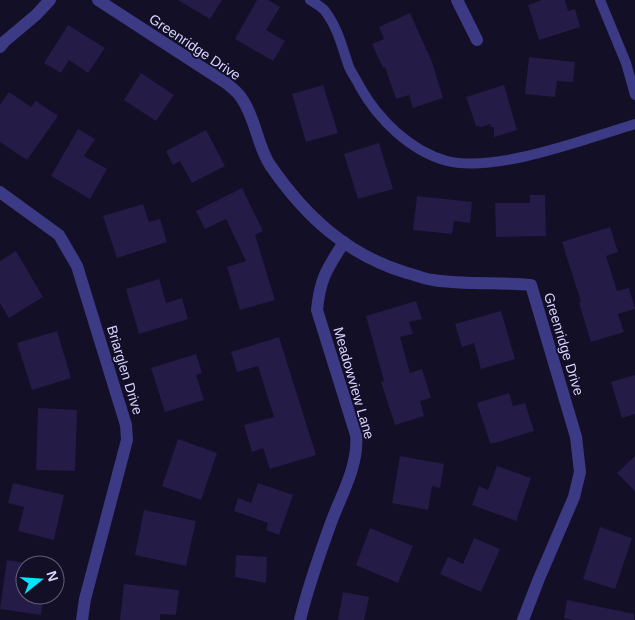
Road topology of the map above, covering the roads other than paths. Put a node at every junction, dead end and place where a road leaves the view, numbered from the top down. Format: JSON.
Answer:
{"nodes":[{"id":1,"x":50,"y":0,"type":"edge"},
{"id":2,"x":98,"y":0,"type":"edge"},
{"id":3,"x":310,"y":0,"type":"edge"},
{"id":4,"x":458,"y":0,"type":"edge"},
{"id":5,"x":600,"y":0,"type":"edge"},
{"id":6,"x":477,"y":40,"type":"dead end"},
{"id":7,"x":0,"y":47,"type":"edge"},
{"id":8,"x":635,"y":95,"type":"edge"},
{"id":9,"x":635,"y":124,"type":"edge"},
{"id":10,"x":0,"y":192,"type":"edge"},
{"id":11,"x":344,"y":242,"type":"junction"},
{"id":12,"x":82,"y":620,"type":"edge"},
{"id":13,"x":300,"y":620,"type":"edge"},
{"id":14,"x":523,"y":620,"type":"edge"}],
"edges":[{"from":1,"to":7,"type":"street"},
{"from":2,"to":11,"type":"street","name":"Greenridge Drive"},
{"from":3,"to":9,"type":"lane"},
{"from":4,"to":6,"type":"street"},
{"from":5,"to":8,"type":"lane"},
{"from":10,"to":12,"type":"street","name":"Briarglen Drive"},
{"from":11,"to":13,"type":"street","name":"Meadowview Lane"},
{"from":11,"to":14,"type":"street","name":"Greenridge Drive"}]}
